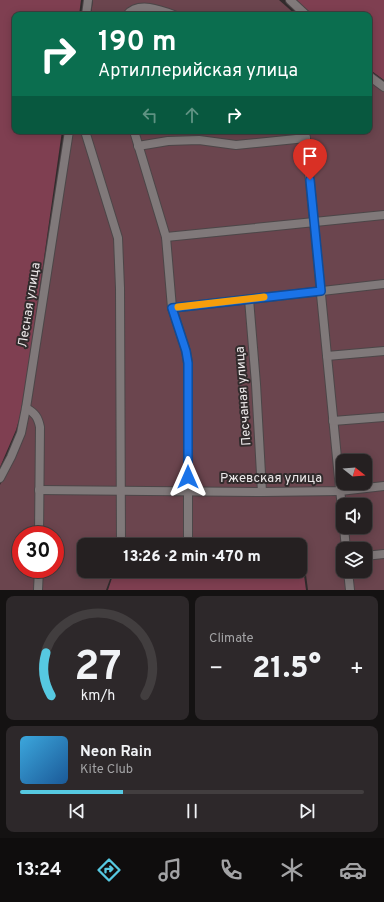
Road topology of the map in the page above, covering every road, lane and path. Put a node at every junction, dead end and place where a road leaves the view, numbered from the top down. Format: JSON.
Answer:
{"nodes":[{"id":1,"x":88,"y":0,"type":"edge"},
{"id":2,"x":290,"y":0,"type":"edge"},
{"id":3,"x":86,"y":12,"type":"edge"},
{"id":4,"x":130,"y":12,"type":"edge"},
{"id":5,"x":164,"y":12,"type":"edge"},
{"id":6,"x":303,"y":12,"type":"edge"},
{"id":7,"x":372,"y":78,"type":"edge"},
{"id":8,"x":384,"y":87,"type":"edge"},
{"id":9,"x":69,"y":134,"type":"edge"},
{"id":10,"x":86,"y":134,"type":"edge"},
{"id":11,"x":135,"y":134,"type":"edge"},
{"id":12,"x":305,"y":135,"type":"edge"},
{"id":13,"x":138,"y":146,"type":"junction"},
{"id":14,"x":384,"y":215,"type":"edge"},
{"id":15,"x":314,"y":222,"type":"junction"},
{"id":16,"x":166,"y":236,"type":"junction"},
{"id":17,"x":384,"y":284,"type":"edge"},
{"id":18,"x":321,"y":291,"type":"junction"},
{"id":19,"x":249,"y":299,"type":"junction"},
{"id":20,"x":172,"y":308,"type":"junction"},
{"id":21,"x":384,"y":351,"type":"edge"},
{"id":22,"x":327,"y":356,"type":"junction"},
{"id":23,"x":26,"y":408,"type":"junction"},
{"id":24,"x":384,"y":417,"type":"edge"},
{"id":25,"x":333,"y":422,"type":"junction"},
{"id":26,"x":336,"y":454,"type":"edge"},
{"id":27,"x":0,"y":478,"type":"edge"},
{"id":28,"x":384,"y":486,"type":"edge"},
{"id":29,"x":372,"y":487,"type":"edge"},
{"id":30,"x":39,"y":490,"type":"junction"},
{"id":31,"x":340,"y":490,"type":"joint"},
{"id":32,"x":188,"y":491,"type":"junction"},
{"id":33,"x":121,"y":492,"type":"junction"},
{"id":34,"x":262,"y":492,"type":"junction"},
{"id":35,"x":341,"y":498,"type":"edge"},
{"id":36,"x":39,"y":526,"type":"edge"},
{"id":37,"x":121,"y":538,"type":"edge"},
{"id":38,"x":188,"y":538,"type":"edge"},
{"id":39,"x":384,"y":554,"type":"edge"},
{"id":40,"x":372,"y":555,"type":"edge"},
{"id":41,"x":39,"y":578,"type":"edge"},
{"id":42,"x":349,"y":578,"type":"edge"},
{"id":43,"x":38,"y":590,"type":"edge"},
{"id":44,"x":350,"y":590,"type":"edge"}],
"edges":[{"from":1,"to":3,"type":"street"},
{"from":2,"to":6,"type":"street"},
{"from":4,"to":5,"type":"street"},
{"from":7,"to":8,"type":"street"},
{"from":9,"to":23,"type":"street","name":"Лесная улица"},
{"from":10,"to":33,"type":"street"},
{"from":11,"to":13,"type":"street"},
{"from":12,"to":13,"type":"street"},
{"from":12,"to":15,"type":"street"},
{"from":13,"to":16,"type":"street"},
{"from":14,"to":15,"type":"street"},
{"from":15,"to":16,"type":"street"},
{"from":15,"to":18,"type":"street"},
{"from":16,"to":20,"type":"street"},
{"from":17,"to":18,"type":"street"},
{"from":18,"to":19,"type":"street"},
{"from":18,"to":22,"type":"street"},
{"from":19,"to":20,"type":"street"},
{"from":19,"to":34,"type":"street","name":"Песчаная улица"},
{"from":20,"to":32,"type":"street"},
{"from":21,"to":22,"type":"street"},
{"from":22,"to":25,"type":"street"},
{"from":23,"to":27,"type":"street","name":"Лесная улица"},
{"from":23,"to":30,"type":"street"},
{"from":24,"to":25,"type":"street"},
{"from":25,"to":26,"type":"street"},
{"from":28,"to":29,"type":"street","name":"Ржевская улица"},
{"from":30,"to":33,"type":"street","name":"Ржевская улица"},
{"from":30,"to":36,"type":"street"},
{"from":31,"to":34,"type":"street","name":"Ржевская улица"},
{"from":31,"to":35,"type":"street"},
{"from":32,"to":33,"type":"street","name":"Ржевская улица"},
{"from":32,"to":34,"type":"street","name":"Ржевская улица"},
{"from":32,"to":38,"type":"street"},
{"from":33,"to":37,"type":"street"},
{"from":39,"to":40,"type":"street"},
{"from":41,"to":43,"type":"street"},
{"from":42,"to":44,"type":"street"}]}
